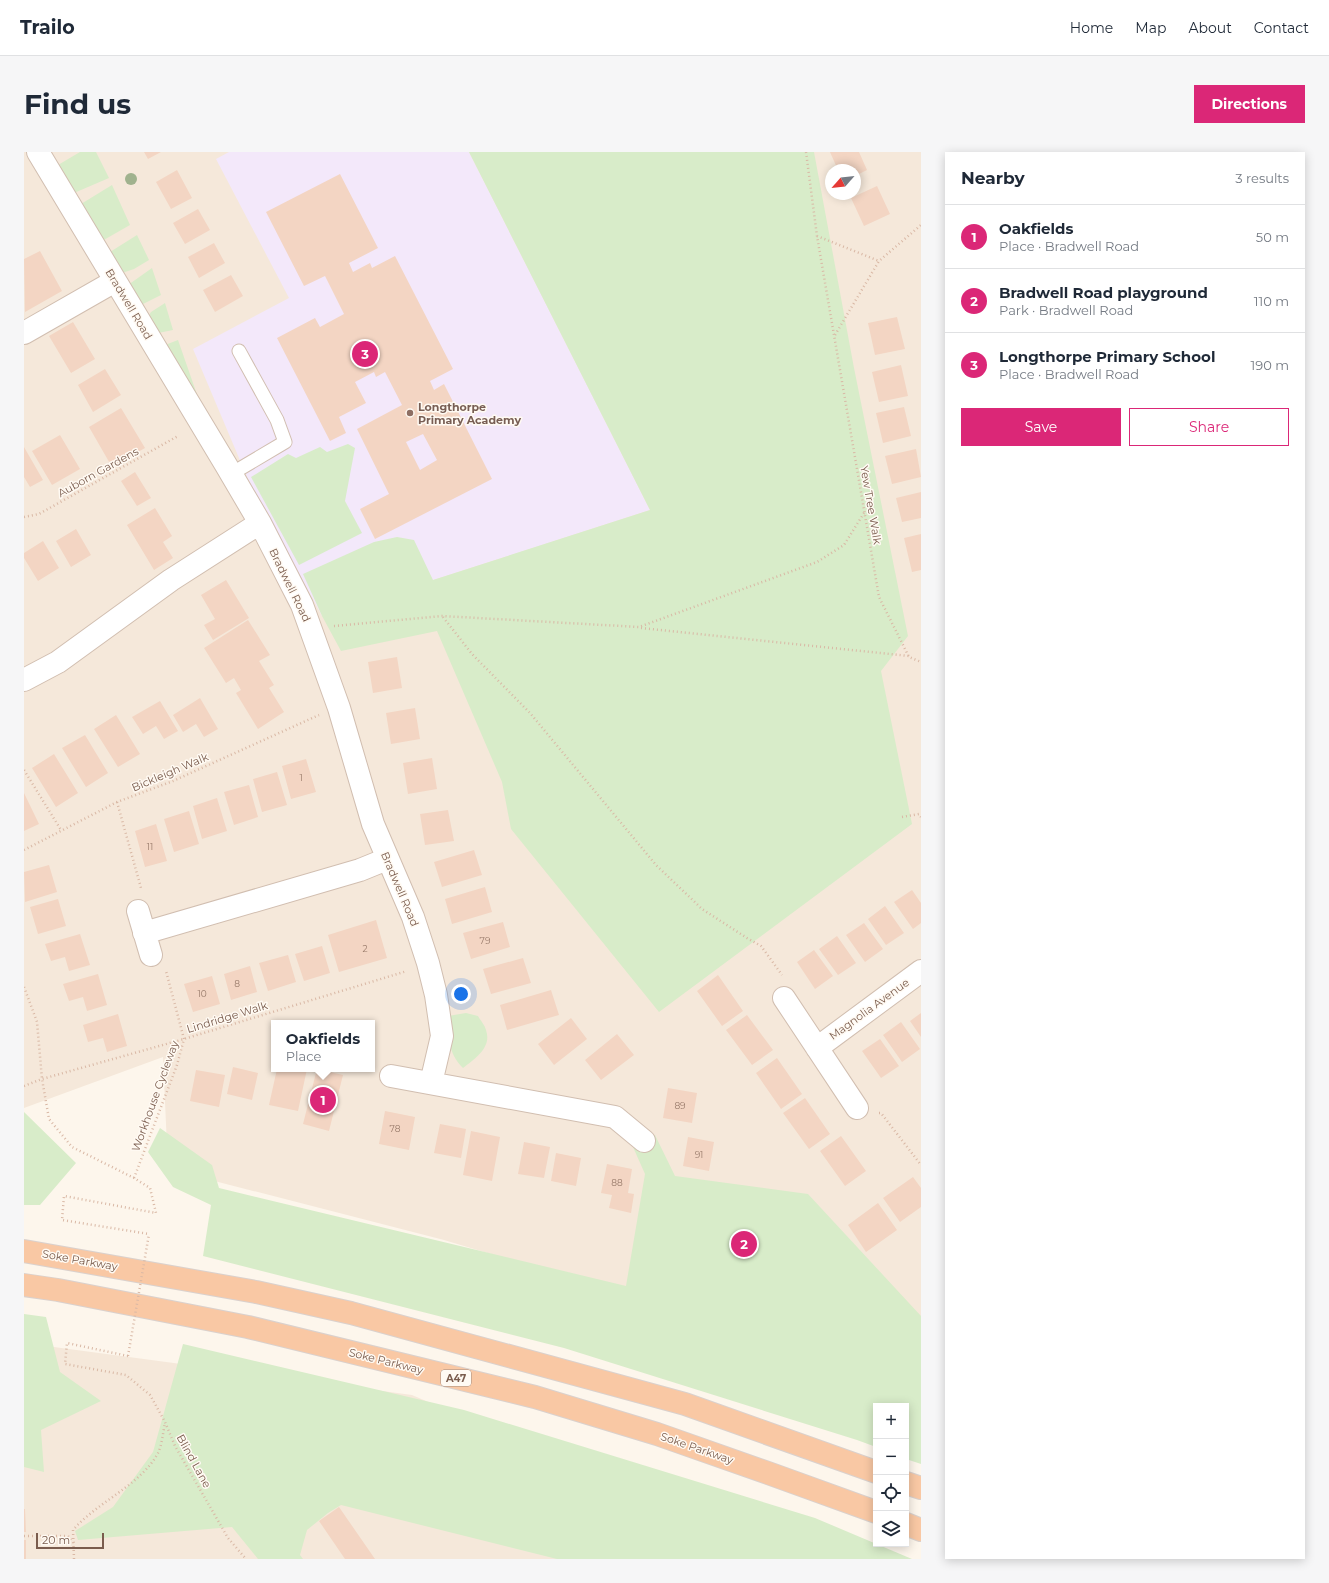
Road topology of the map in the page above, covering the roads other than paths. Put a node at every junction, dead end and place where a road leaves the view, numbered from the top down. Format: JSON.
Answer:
{"nodes":[{"id":1,"x":38,"y":152,"type":"edge"},
{"id":2,"x":115,"y":281,"type":"junction"},
{"id":3,"x":24,"y":333,"type":"edge"},
{"id":4,"x":239,"y":351,"type":"dead end"},
{"id":5,"x":231,"y":474,"type":"junction"},
{"id":6,"x":260,"y":523,"type":"junction"},
{"id":7,"x":24,"y":680,"type":"edge"},
{"id":8,"x":387,"y":859,"type":"junction"},
{"id":9,"x":138,"y":911,"type":"road end"},
{"id":10,"x":144,"y":934,"type":"junction"},
{"id":11,"x":157,"y":961,"type":"road end"},
{"id":12,"x":921,"y":971,"type":"edge"},
{"id":13,"x":784,"y":998,"type":"road end"},
{"id":14,"x":817,"y":1048,"type":"junction"},
{"id":15,"x":391,"y":1076,"type":"dead end"},
{"id":16,"x":431,"y":1083,"type":"junction"},
{"id":17,"x":857,"y":1108,"type":"road end"},
{"id":18,"x":644,"y":1141,"type":"dead end"},
{"id":19,"x":24,"y":1251,"type":"edge"},
{"id":20,"x":24,"y":1285,"type":"edge"},
{"id":21,"x":873,"y":1471,"type":"edge"},
{"id":22,"x":909,"y":1484,"type":"edge"},
{"id":23,"x":921,"y":1488,"type":"edge"},
{"id":24,"x":873,"y":1511,"type":"edge"},
{"id":25,"x":909,"y":1525,"type":"edge"},
{"id":26,"x":921,"y":1530,"type":"edge"}],
"edges":[{"from":1,"to":2,"type":"street","name":"Bradwell Road"},
{"from":2,"to":3,"type":"street"},
{"from":2,"to":5,"type":"street","name":"Bradwell Road"},
{"from":4,"to":5,"type":"lane"},
{"from":5,"to":6,"type":"street","name":"Bradwell Road"},
{"from":6,"to":7,"type":"street"},
{"from":6,"to":8,"type":"street","name":"Bradwell Road"},
{"from":8,"to":10,"type":"street"},
{"from":8,"to":16,"type":"street","name":"Bradwell Road"},
{"from":9,"to":10,"type":"street"},
{"from":10,"to":11,"type":"street"},
{"from":12,"to":14,"type":"street","name":"Magnolia Avenue"},
{"from":13,"to":14,"type":"street"},
{"from":14,"to":17,"type":"street"},
{"from":15,"to":16,"type":"street"},
{"from":16,"to":18,"type":"street"},
{"from":19,"to":21,"type":"highway","name":"Soke Parkway"},
{"from":20,"to":24,"type":"highway","name":"Soke Parkway","number":"A47"},
{"from":22,"to":23,"type":"highway"},
{"from":25,"to":26,"type":"highway"}]}
